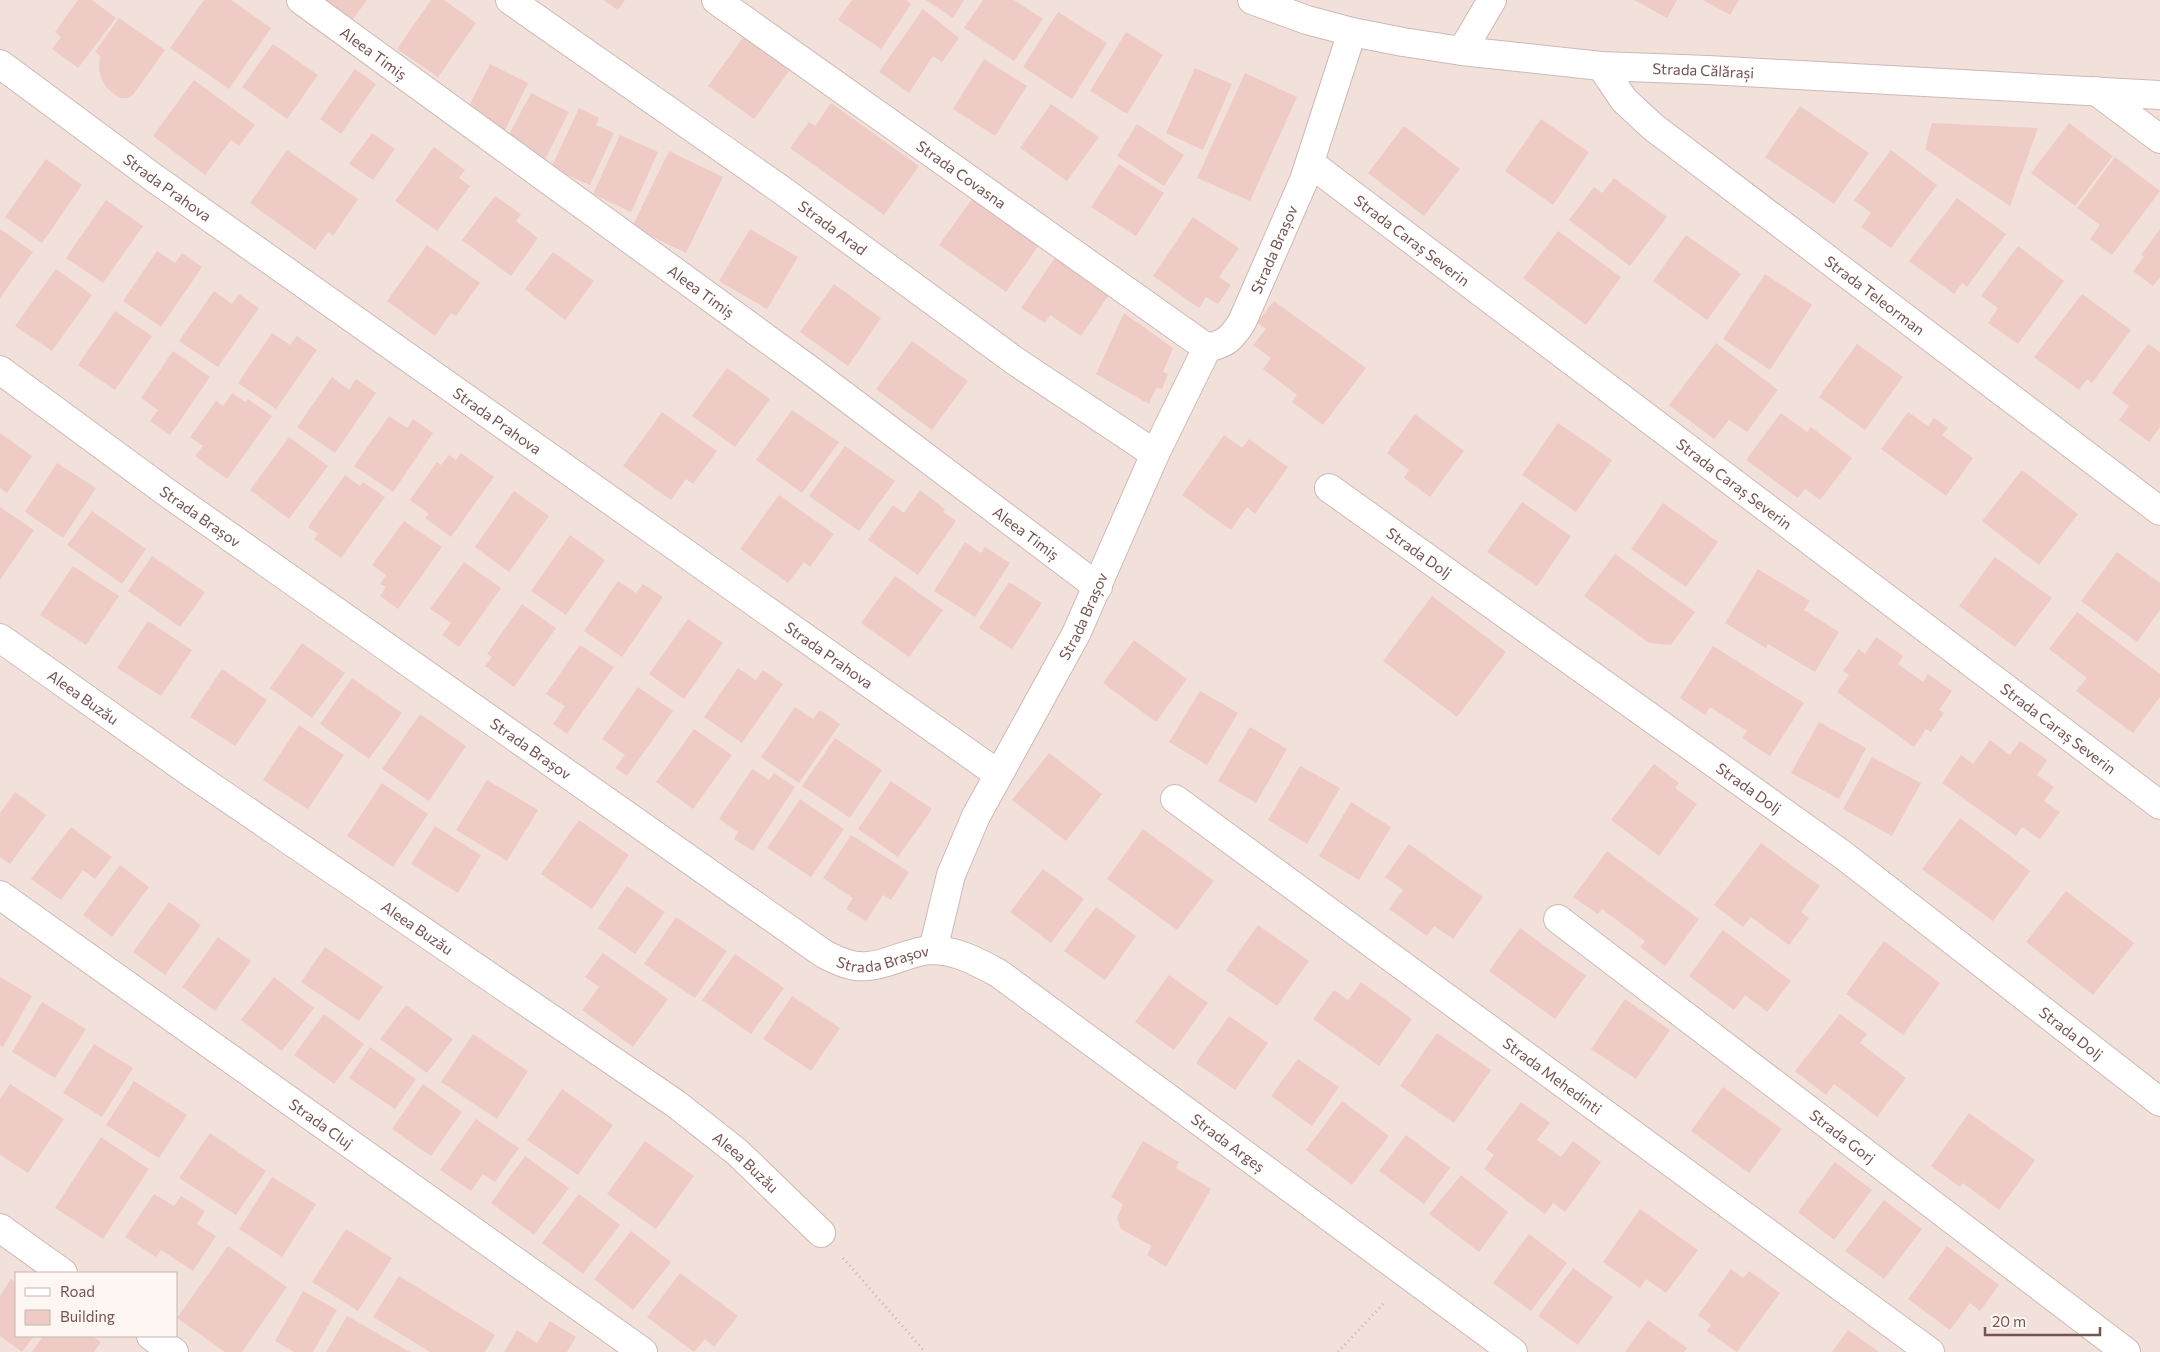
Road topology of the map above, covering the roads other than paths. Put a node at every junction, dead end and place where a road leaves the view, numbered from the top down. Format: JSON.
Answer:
{"nodes":[{"id":1,"x":301,"y":0,"type":"edge"},
{"id":2,"x":510,"y":0,"type":"edge"},
{"id":3,"x":716,"y":0,"type":"edge"},
{"id":4,"x":1252,"y":0,"type":"edge"},
{"id":5,"x":1492,"y":0,"type":"edge"},
{"id":6,"x":1352,"y":32,"type":"junction"},
{"id":7,"x":1462,"y":51,"type":"junction"},
{"id":8,"x":0,"y":64,"type":"edge"},
{"id":9,"x":1601,"y":66,"type":"junction"},
{"id":10,"x":2096,"y":91,"type":"junction"},
{"id":11,"x":2160,"y":95,"type":"edge"},
{"id":12,"x":2160,"y":139,"type":"edge"},
{"id":13,"x":1310,"y":162,"type":"junction"},
{"id":14,"x":1207,"y":348,"type":"junction"},
{"id":15,"x":0,"y":370,"type":"edge"},
{"id":16,"x":1155,"y":454,"type":"junction"},
{"id":17,"x":1329,"y":488,"type":"dead end"},
{"id":18,"x":2160,"y":511,"type":"edge"},
{"id":19,"x":1098,"y":587,"type":"junction"},
{"id":20,"x":0,"y":638,"type":"edge"},
{"id":21,"x":998,"y":774,"type":"junction"},
{"id":22,"x":1175,"y":799,"type":"dead end"},
{"id":23,"x":2160,"y":805,"type":"edge"},
{"id":24,"x":0,"y":894,"type":"edge"},
{"id":25,"x":1558,"y":920,"type":"dead end"},
{"id":26,"x":933,"y":950,"type":"junction"},
{"id":27,"x":2160,"y":1102,"type":"edge"},
{"id":28,"x":0,"y":1228,"type":"edge"},
{"id":29,"x":821,"y":1233,"type":"road end"},
{"id":30,"x":63,"y":1272,"type":"edge"},
{"id":31,"x":152,"y":1337,"type":"edge"},
{"id":32,"x":174,"y":1352,"type":"edge"},
{"id":33,"x":643,"y":1352,"type":"edge"},
{"id":34,"x":1513,"y":1352,"type":"edge"},
{"id":35,"x":1930,"y":1352,"type":"edge"},
{"id":36,"x":2126,"y":1352,"type":"edge"}],
"edges":[{"from":1,"to":19,"type":"street","name":"Aleea Timiș"},
{"from":2,"to":16,"type":"street","name":"Strada Arad"},
{"from":3,"to":14,"type":"street","name":"Strada Covasna"},
{"from":4,"to":6,"type":"street","name":"Strada Călărași"},
{"from":5,"to":7,"type":"street"},
{"from":6,"to":7,"type":"street","name":"Strada Călărași"},
{"from":6,"to":13,"type":"street","name":"Strada Brașov"},
{"from":7,"to":9,"type":"street","name":"Strada Călărași"},
{"from":8,"to":21,"type":"street","name":"Strada Prahova"},
{"from":9,"to":10,"type":"street","name":"Strada Călărași"},
{"from":9,"to":18,"type":"street","name":"Strada Teleorman"},
{"from":10,"to":11,"type":"street","name":"Strada Călărași"},
{"from":10,"to":12,"type":"street"},
{"from":13,"to":14,"type":"street","name":"Strada Brașov"},
{"from":13,"to":23,"type":"street","name":"Strada Caraș Severin"},
{"from":14,"to":16,"type":"street","name":"Strada Brașov"},
{"from":15,"to":26,"type":"street","name":"Strada Brașov"},
{"from":16,"to":19,"type":"street","name":"Strada Brașov"},
{"from":17,"to":27,"type":"street","name":"Strada Dolj"},
{"from":19,"to":21,"type":"street","name":"Strada Brașov"},
{"from":20,"to":29,"type":"street","name":"Aleea Buzău"},
{"from":21,"to":26,"type":"street","name":"Strada Brașov"},
{"from":22,"to":35,"type":"street","name":"Strada Mehedinti"},
{"from":24,"to":33,"type":"street","name":"Strada Cluj"},
{"from":25,"to":36,"type":"street","name":"Strada Gorj"},
{"from":26,"to":34,"type":"street","name":"Strada Argeș"},
{"from":28,"to":30,"type":"street"},
{"from":31,"to":32,"type":"street"}]}
